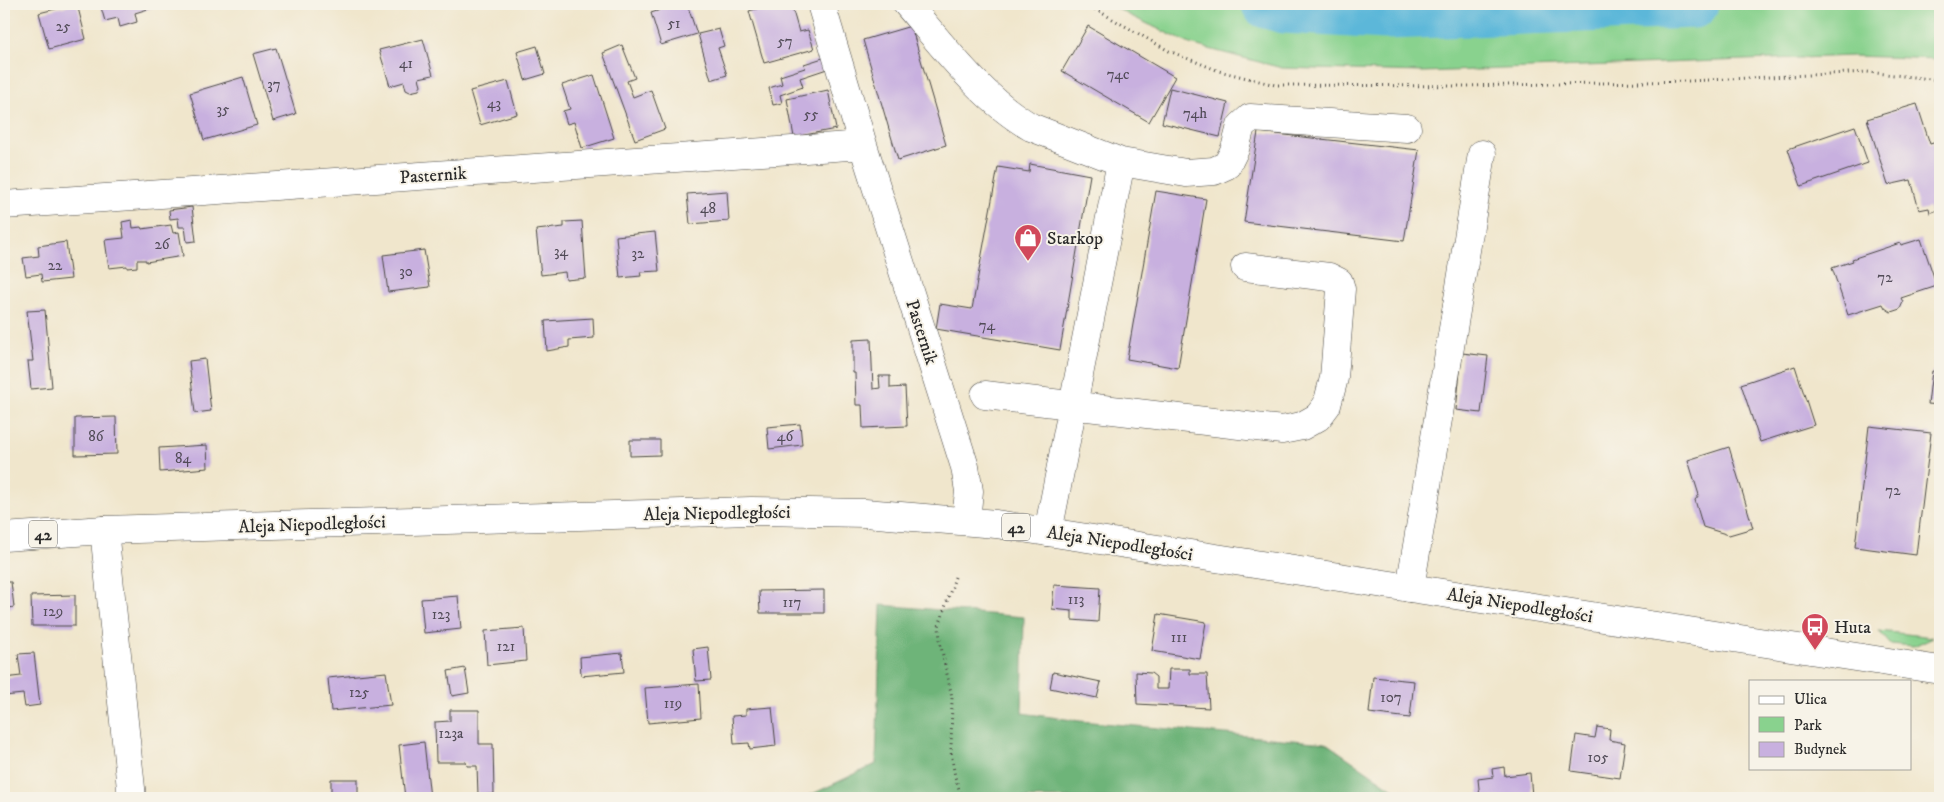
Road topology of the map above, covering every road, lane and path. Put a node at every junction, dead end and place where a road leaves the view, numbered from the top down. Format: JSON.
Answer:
{"nodes":[{"id":1,"x":820,"y":4,"type":"edge"},
{"id":2,"x":907,"y":4,"type":"edge"},
{"id":3,"x":1086,"y":4,"type":"edge"},
{"id":4,"x":1940,"y":80,"type":"edge"},
{"id":5,"x":1406,"y":128,"type":"dead end"},
{"id":6,"x":863,"y":145,"type":"junction"},
{"id":7,"x":1482,"y":154,"type":"dead end"},
{"id":8,"x":1121,"y":162,"type":"junction"},
{"id":9,"x":4,"y":205,"type":"edge"},
{"id":10,"x":1245,"y":267,"type":"dead end"},
{"id":11,"x":985,"y":395,"type":"dead end"},
{"id":12,"x":1073,"y":406,"type":"junction"},
{"id":13,"x":966,"y":521,"type":"junction"},
{"id":14,"x":4,"y":530,"type":"edge"},
{"id":15,"x":93,"y":530,"type":"junction"},
{"id":16,"x":1048,"y":532,"type":"junction"},
{"id":17,"x":4,"y":537,"type":"edge"},
{"id":18,"x":954,"y":577,"type":"dead end"},
{"id":19,"x":1410,"y":588,"type":"junction"},
{"id":20,"x":1940,"y":670,"type":"edge"},
{"id":21,"x":132,"y":798,"type":"edge"},
{"id":22,"x":962,"y":798,"type":"edge"}],
"edges":[{"from":1,"to":6,"type":"main road","name":"Pasternik"},
{"from":2,"to":8,"type":"main road"},
{"from":3,"to":4,"type":"path"},
{"from":5,"to":8,"type":"main road"},
{"from":6,"to":9,"type":"main road","name":"Pasternik"},
{"from":6,"to":13,"type":"main road","name":"Pasternik"},
{"from":7,"to":19,"type":"main road"},
{"from":8,"to":12,"type":"main road"},
{"from":10,"to":12,"type":"main road"},
{"from":11,"to":12,"type":"main road"},
{"from":12,"to":16,"type":"main road"},
{"from":13,"to":15,"type":"main road","name":"Aleja Niepodległości","number":"42"},
{"from":13,"to":16,"type":"main road","name":"Aleja Niepodległości","number":"42"},
{"from":14,"to":15,"type":"main road","name":"Aleja Niepodległości","number":"42"},
{"from":15,"to":17,"type":"main road","name":"Aleja Niepodległości","number":"42"},
{"from":15,"to":21,"type":"main road"},
{"from":16,"to":19,"type":"main road","name":"Aleja Niepodległości","number":"42"},
{"from":18,"to":22,"type":"path"},
{"from":19,"to":20,"type":"main road","name":"Aleja Niepodległości","number":"42"}]}
